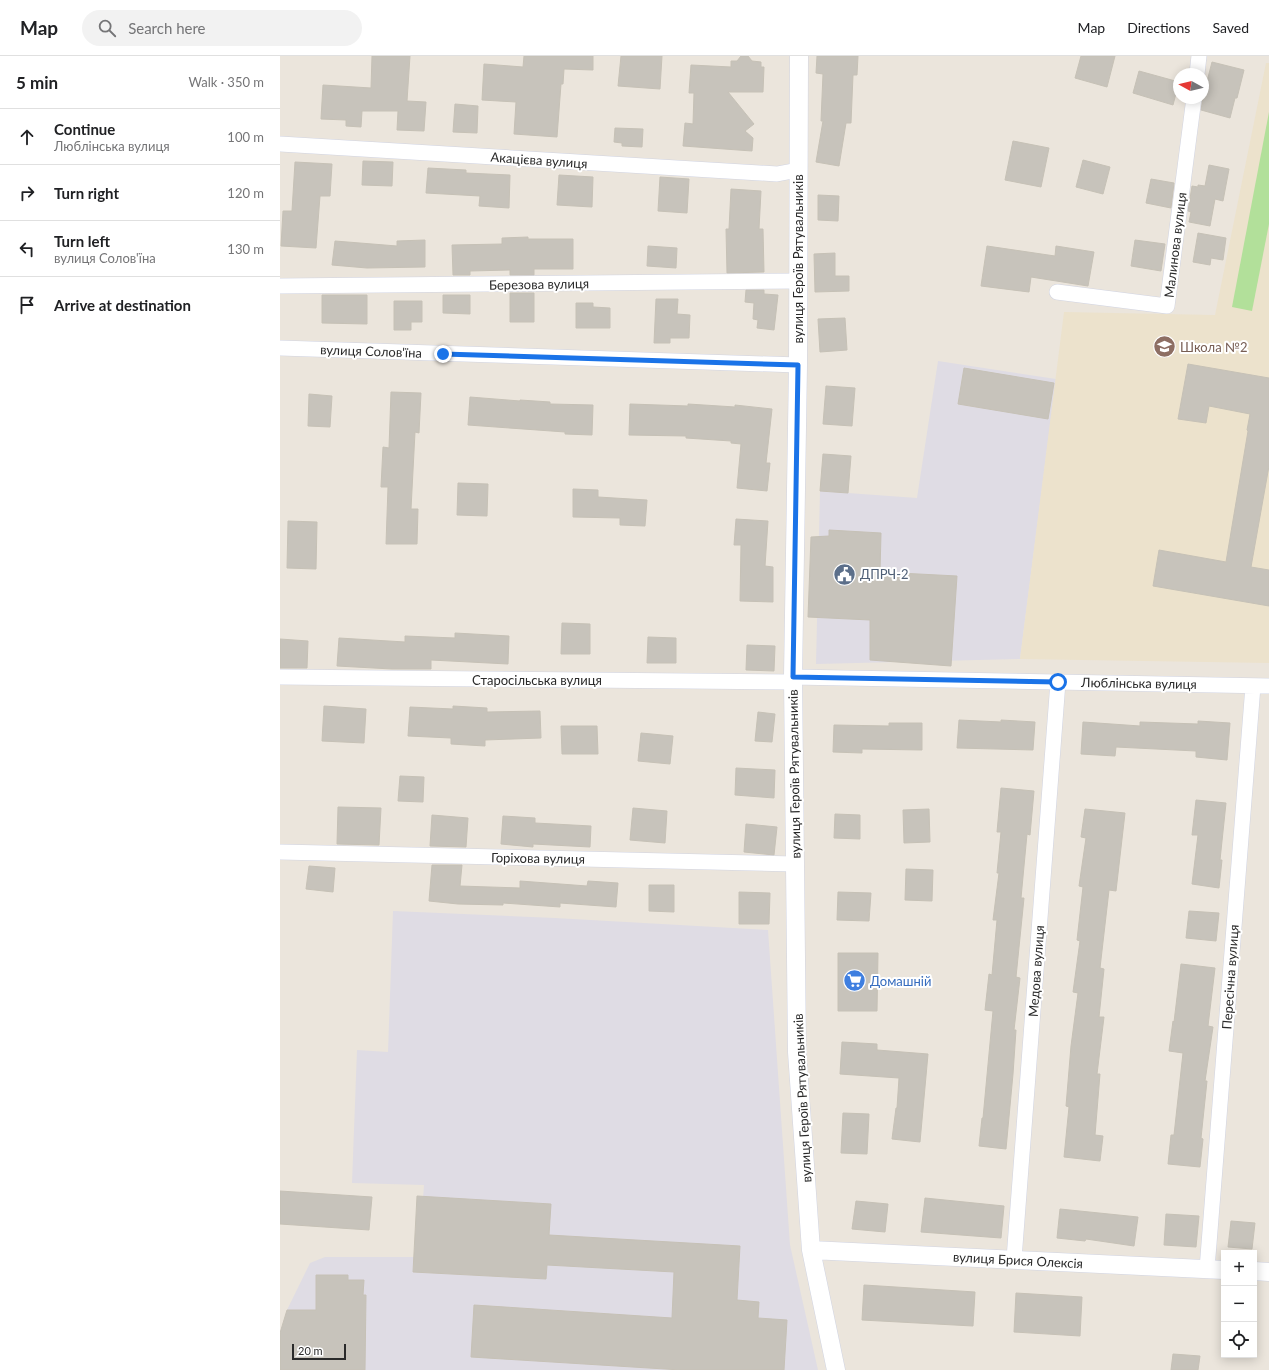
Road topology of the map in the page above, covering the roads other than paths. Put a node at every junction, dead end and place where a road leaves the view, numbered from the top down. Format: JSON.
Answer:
{"nodes":[{"id":1,"x":799,"y":56,"type":"edge"},
{"id":2,"x":1199,"y":56,"type":"edge"},
{"id":3,"x":1198,"y":68,"type":"edge"},
{"id":4,"x":1193,"y":104,"type":"edge"},
{"id":5,"x":280,"y":144,"type":"edge"},
{"id":6,"x":798,"y":170,"type":"junction"},
{"id":7,"x":798,"y":281,"type":"junction"},
{"id":8,"x":280,"y":286,"type":"edge"},
{"id":9,"x":1057,"y":292,"type":"dead end"},
{"id":10,"x":280,"y":348,"type":"edge"},
{"id":11,"x":798,"y":365,"type":"junction"},
{"id":12,"x":280,"y":677,"type":"edge"},
{"id":13,"x":793,"y":680,"type":"junction"},
{"id":14,"x":1058,"y":682,"type":"junction"},
{"id":15,"x":1253,"y":686,"type":"junction"},
{"id":16,"x":1269,"y":686,"type":"edge"},
{"id":17,"x":280,"y":852,"type":"edge"},
{"id":18,"x":795,"y":864,"type":"junction"},
{"id":19,"x":811,"y":1250,"type":"junction"},
{"id":20,"x":1014,"y":1260,"type":"junction"},
{"id":21,"x":1216,"y":1269,"type":"edge"},
{"id":22,"x":1257,"y":1271,"type":"edge"},
{"id":23,"x":1269,"y":1272,"type":"edge"},
{"id":24,"x":836,"y":1370,"type":"edge"}],
"edges":[{"from":1,"to":6,"type":"street","name":"вулиця Героїв Рятувальників"},
{"from":2,"to":3,"type":"street"},
{"from":4,"to":9,"type":"street","name":"Малинова вулиця"},
{"from":5,"to":6,"type":"street","name":"Акацієва вулиця"},
{"from":6,"to":7,"type":"street","name":"вулиця Героїв Рятувальників"},
{"from":7,"to":8,"type":"street","name":"Березова вулиця"},
{"from":7,"to":11,"type":"street","name":"вулиця Героїв Рятувальників"},
{"from":10,"to":11,"type":"street","name":"вулиця Солов'їна"},
{"from":11,"to":13,"type":"street","name":"вулиця Героїв Рятувальників"},
{"from":12,"to":13,"type":"street","name":"Старосільська вулиця"},
{"from":13,"to":14,"type":"street","name":"Люблінська вулиця"},
{"from":13,"to":18,"type":"street","name":"вулиця Героїв Рятувальників"},
{"from":14,"to":15,"type":"street","name":"Люблінська вулиця"},
{"from":14,"to":20,"type":"street","name":"Медова вулиця"},
{"from":15,"to":16,"type":"street","name":"Люблінська вулиця"},
{"from":15,"to":21,"type":"street","name":"Пересічна вулиця"},
{"from":17,"to":18,"type":"street","name":"Горіхова вулиця"},
{"from":18,"to":19,"type":"street","name":"вулиця Героїв Рятувальників"},
{"from":19,"to":20,"type":"street","name":"вулиця Брися Олексія"},
{"from":19,"to":24,"type":"street","name":"вулиця Героїв Рятувальників"},
{"from":20,"to":21,"type":"street","name":"вулиця Брися Олексія"},
{"from":22,"to":23,"type":"street"}]}
